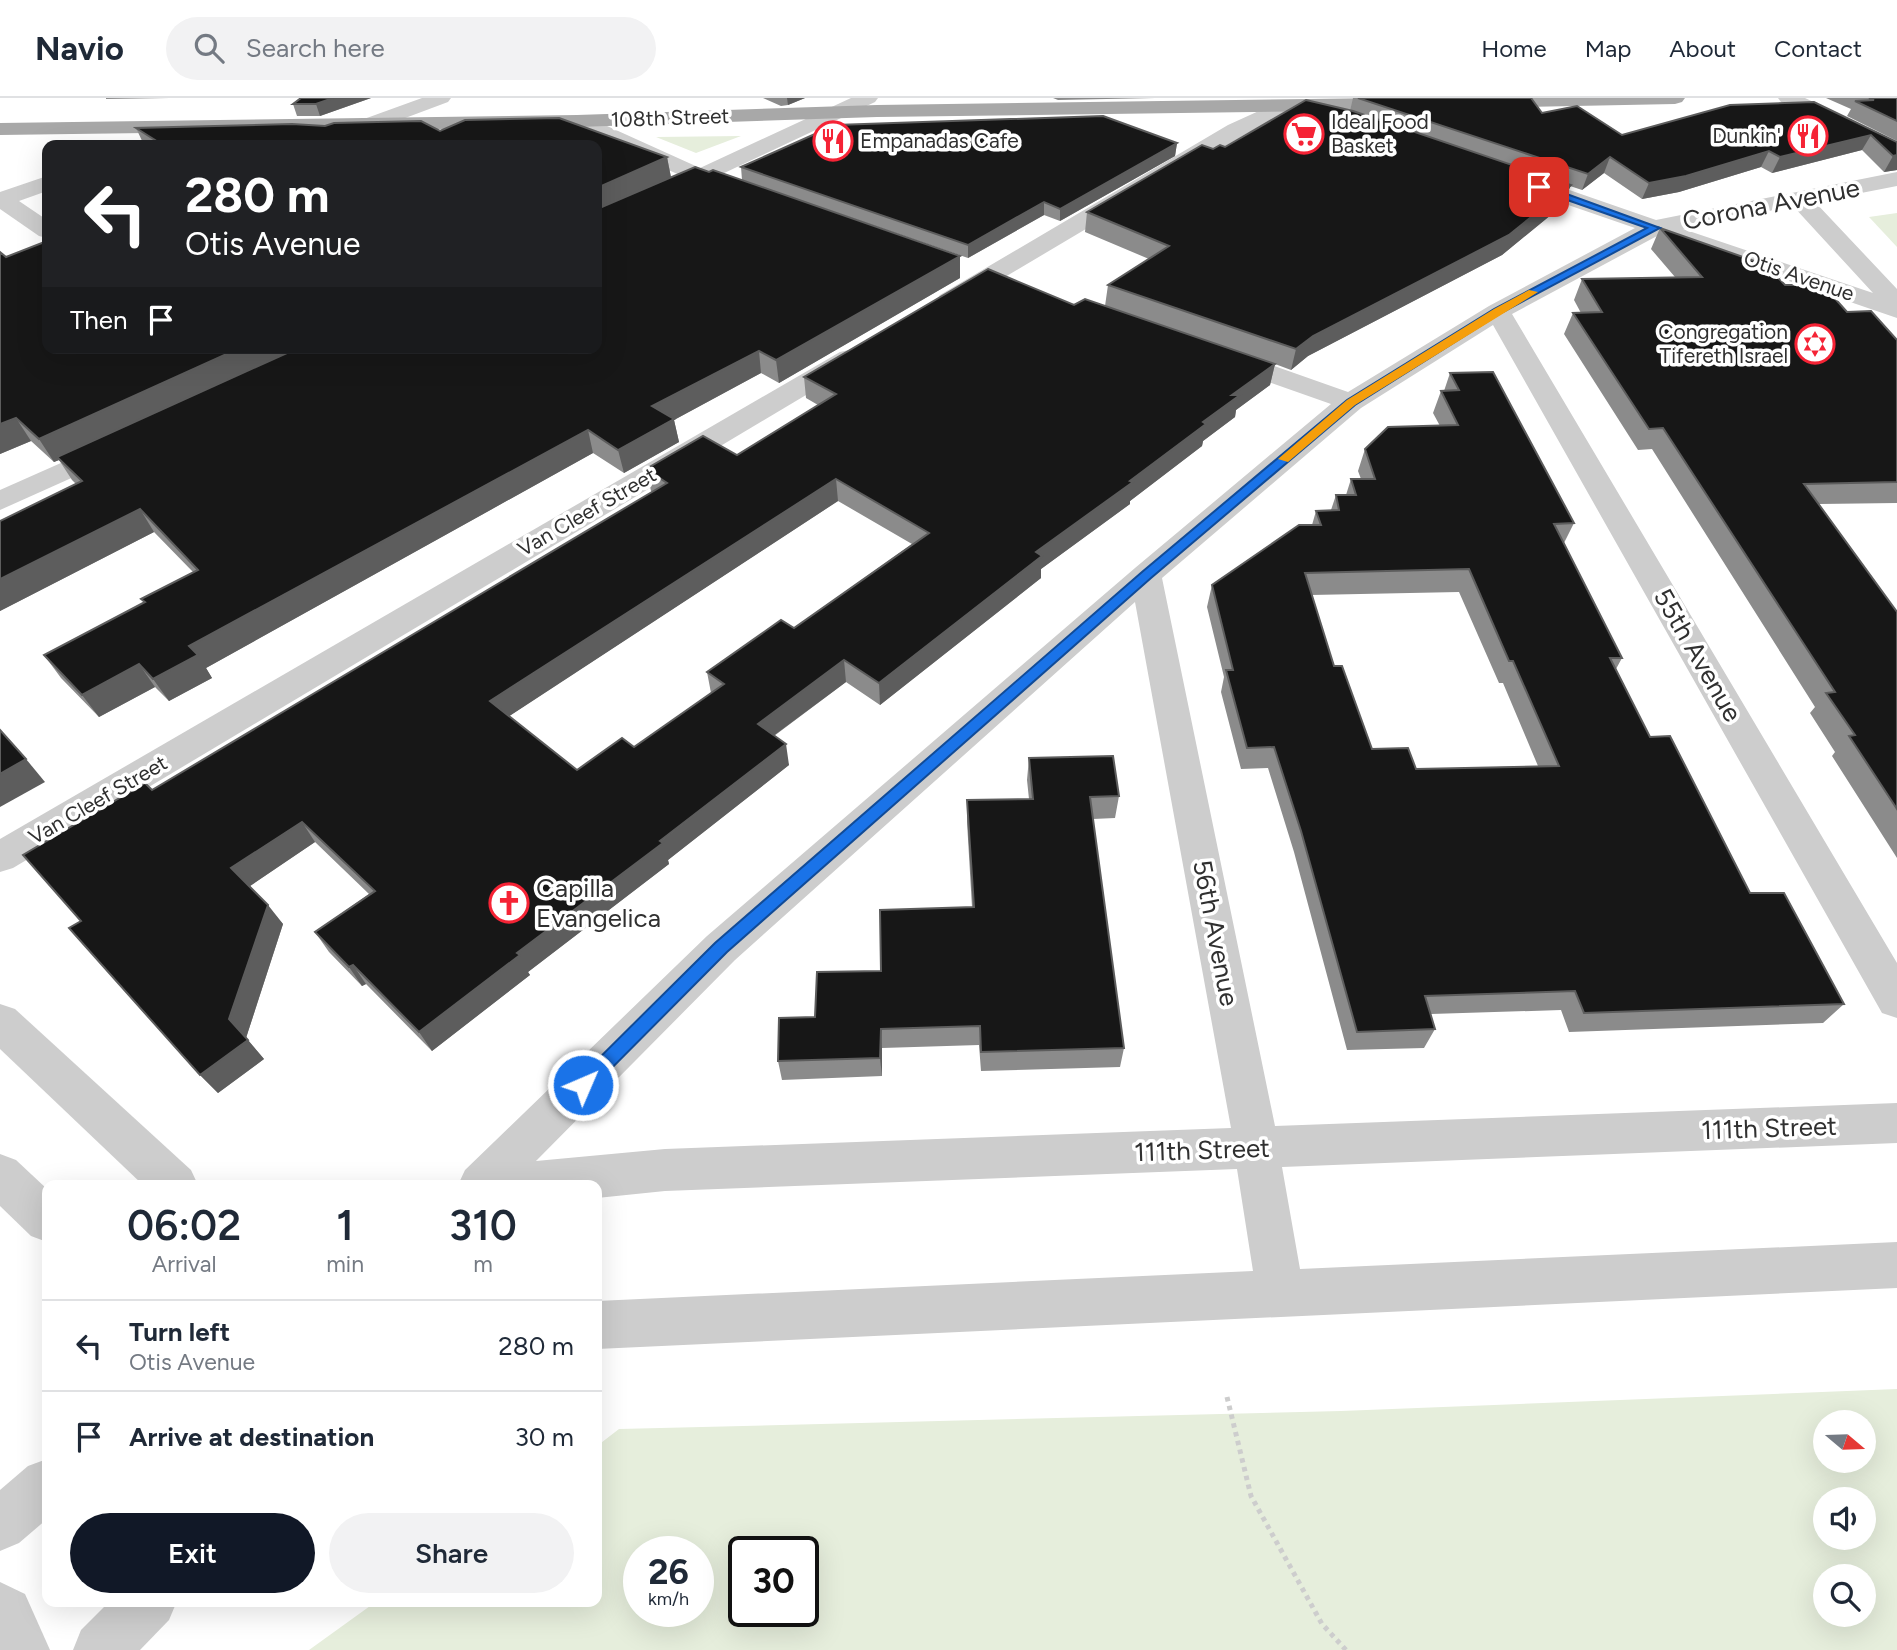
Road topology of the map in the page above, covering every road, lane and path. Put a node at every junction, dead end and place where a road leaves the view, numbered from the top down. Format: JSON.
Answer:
{"nodes":[{"id":1,"x":441,"y":98,"type":"edge"},
{"id":2,"x":868,"y":98,"type":"edge"},
{"id":3,"x":1675,"y":98,"type":"edge"},
{"id":4,"x":1788,"y":98,"type":"edge"},
{"id":5,"x":1273,"y":102,"type":"edge"},
{"id":6,"x":1457,"y":103,"type":"edge"},
{"id":7,"x":1430,"y":104,"type":"edge"},
{"id":8,"x":834,"y":114,"type":"junction"},
{"id":9,"x":577,"y":121,"type":"junction"},
{"id":10,"x":373,"y":123,"type":"junction"},
{"id":11,"x":1369,"y":127,"type":"edge"},
{"id":12,"x":0,"y":130,"type":"edge"},
{"id":13,"x":1864,"y":136,"type":"edge"},
{"id":14,"x":327,"y":140,"type":"edge"},
{"id":15,"x":1500,"y":173,"type":"edge"},
{"id":16,"x":699,"y":176,"type":"junction"},
{"id":17,"x":1897,"y":179,"type":"edge"},
{"id":18,"x":42,"y":185,"type":"edge"},
{"id":19,"x":759,"y":197,"type":"edge"},
{"id":20,"x":1,"y":199,"type":"edge"},
{"id":21,"x":1799,"y":199,"type":"junction"},
{"id":22,"x":602,"y":222,"type":"edge"},
{"id":23,"x":1655,"y":228,"type":"junction"},
{"id":24,"x":42,"y":241,"type":"edge"},
{"id":25,"x":954,"y":263,"type":"edge"},
{"id":26,"x":1003,"y":280,"type":"junction"},
{"id":27,"x":1897,"y":304,"type":"edge"},
{"id":28,"x":930,"y":310,"type":"edge"},
{"id":29,"x":1897,"y":310,"type":"edge"},
{"id":30,"x":1498,"y":311,"type":"junction"},
{"id":31,"x":871,"y":346,"type":"edge"},
{"id":32,"x":1200,"y":349,"type":"edge"},
{"id":33,"x":1351,"y":402,"type":"junction"},
{"id":34,"x":139,"y":436,"type":"edge"},
{"id":35,"x":0,"y":501,"type":"edge"},
{"id":36,"x":1146,"y":575,"type":"junction"},
{"id":37,"x":0,"y":857,"type":"edge"},
{"id":38,"x":1897,"y":1000,"type":"edge"},
{"id":39,"x":0,"y":1022,"type":"edge"},
{"id":40,"x":1897,"y":1123,"type":"edge"},
{"id":41,"x":1256,"y":1148,"type":"junction"},
{"id":42,"x":0,"y":1175,"type":"edge"},
{"id":43,"x":170,"y":1180,"type":"edge"},
{"id":44,"x":486,"y":1180,"type":"edge"},
{"id":45,"x":560,"y":1180,"type":"edge"},
{"id":46,"x":42,"y":1215,"type":"edge"},
{"id":47,"x":1897,"y":1265,"type":"edge"},
{"id":48,"x":1280,"y":1292,"type":"junction"},
{"id":49,"x":602,"y":1325,"type":"edge"},
{"id":50,"x":1227,"y":1398,"type":"dead end"},
{"id":51,"x":42,"y":1489,"type":"edge"},
{"id":52,"x":0,"y":1524,"type":"edge"},
{"id":53,"x":144,"y":1607,"type":"edge"},
{"id":54,"x":0,"y":1610,"type":"edge"},
{"id":55,"x":22,"y":1650,"type":"edge"},
{"id":56,"x":101,"y":1650,"type":"edge"},
{"id":57,"x":1346,"y":1650,"type":"edge"}],
"edges":[{"from":1,"to":10,"type":"street"},
{"from":2,"to":8,"type":"street"},
{"from":3,"to":6,"type":"main road"},
{"from":4,"to":13,"type":"street"},
{"from":5,"to":7,"type":"main road","name":"108th Street"},
{"from":5,"to":8,"type":"main road","name":"108th Street"},
{"from":5,"to":11,"type":"street"},
{"from":5,"to":26,"type":"street"},
{"from":8,"to":9,"type":"main road","name":"108th Street"},
{"from":8,"to":16,"type":"street"},
{"from":9,"to":10,"type":"main road","name":"108th Street"},
{"from":9,"to":16,"type":"street"},
{"from":10,"to":12,"type":"main road","name":"108th Street"},
{"from":10,"to":14,"type":"street"},
{"from":15,"to":23,"type":"street","name":"Otis Avenue"},
{"from":16,"to":19,"type":"street"},
{"from":16,"to":22,"type":"street"},
{"from":17,"to":21,"type":"street","name":"Corona Avenue"},
{"from":18,"to":20,"type":"street"},
{"from":20,"to":24,"type":"street"},
{"from":21,"to":23,"type":"street","name":"Corona Avenue"},
{"from":21,"to":27,"type":"street"},
{"from":23,"to":29,"type":"street","name":"Otis Avenue"},
{"from":23,"to":30,"type":"street","name":"Corona Avenue"},
{"from":25,"to":26,"type":"street"},
{"from":26,"to":28,"type":"street"},
{"from":30,"to":33,"type":"street","name":"Corona Avenue"},
{"from":30,"to":38,"type":"street","name":"55th Avenue"},
{"from":31,"to":37,"type":"street","name":"Van Cleef Street"},
{"from":32,"to":33,"type":"street"},
{"from":33,"to":36,"type":"street","name":"Corona Avenue"},
{"from":34,"to":35,"type":"street"},
{"from":36,"to":41,"type":"street","name":"56th Avenue"},
{"from":36,"to":44,"type":"street","name":"Corona Avenue"},
{"from":39,"to":43,"type":"street"},
{"from":40,"to":41,"type":"street","name":"111th Street"},
{"from":41,"to":45,"type":"street","name":"111th Street"},
{"from":41,"to":48,"type":"street","name":"56th Avenue"},
{"from":42,"to":46,"type":"street"},
{"from":47,"to":48,"type":"street"},
{"from":48,"to":49,"type":"street"},
{"from":50,"to":57,"type":"path"},
{"from":51,"to":52,"type":"street"},
{"from":53,"to":56,"type":"street"},
{"from":54,"to":55,"type":"street"}]}
